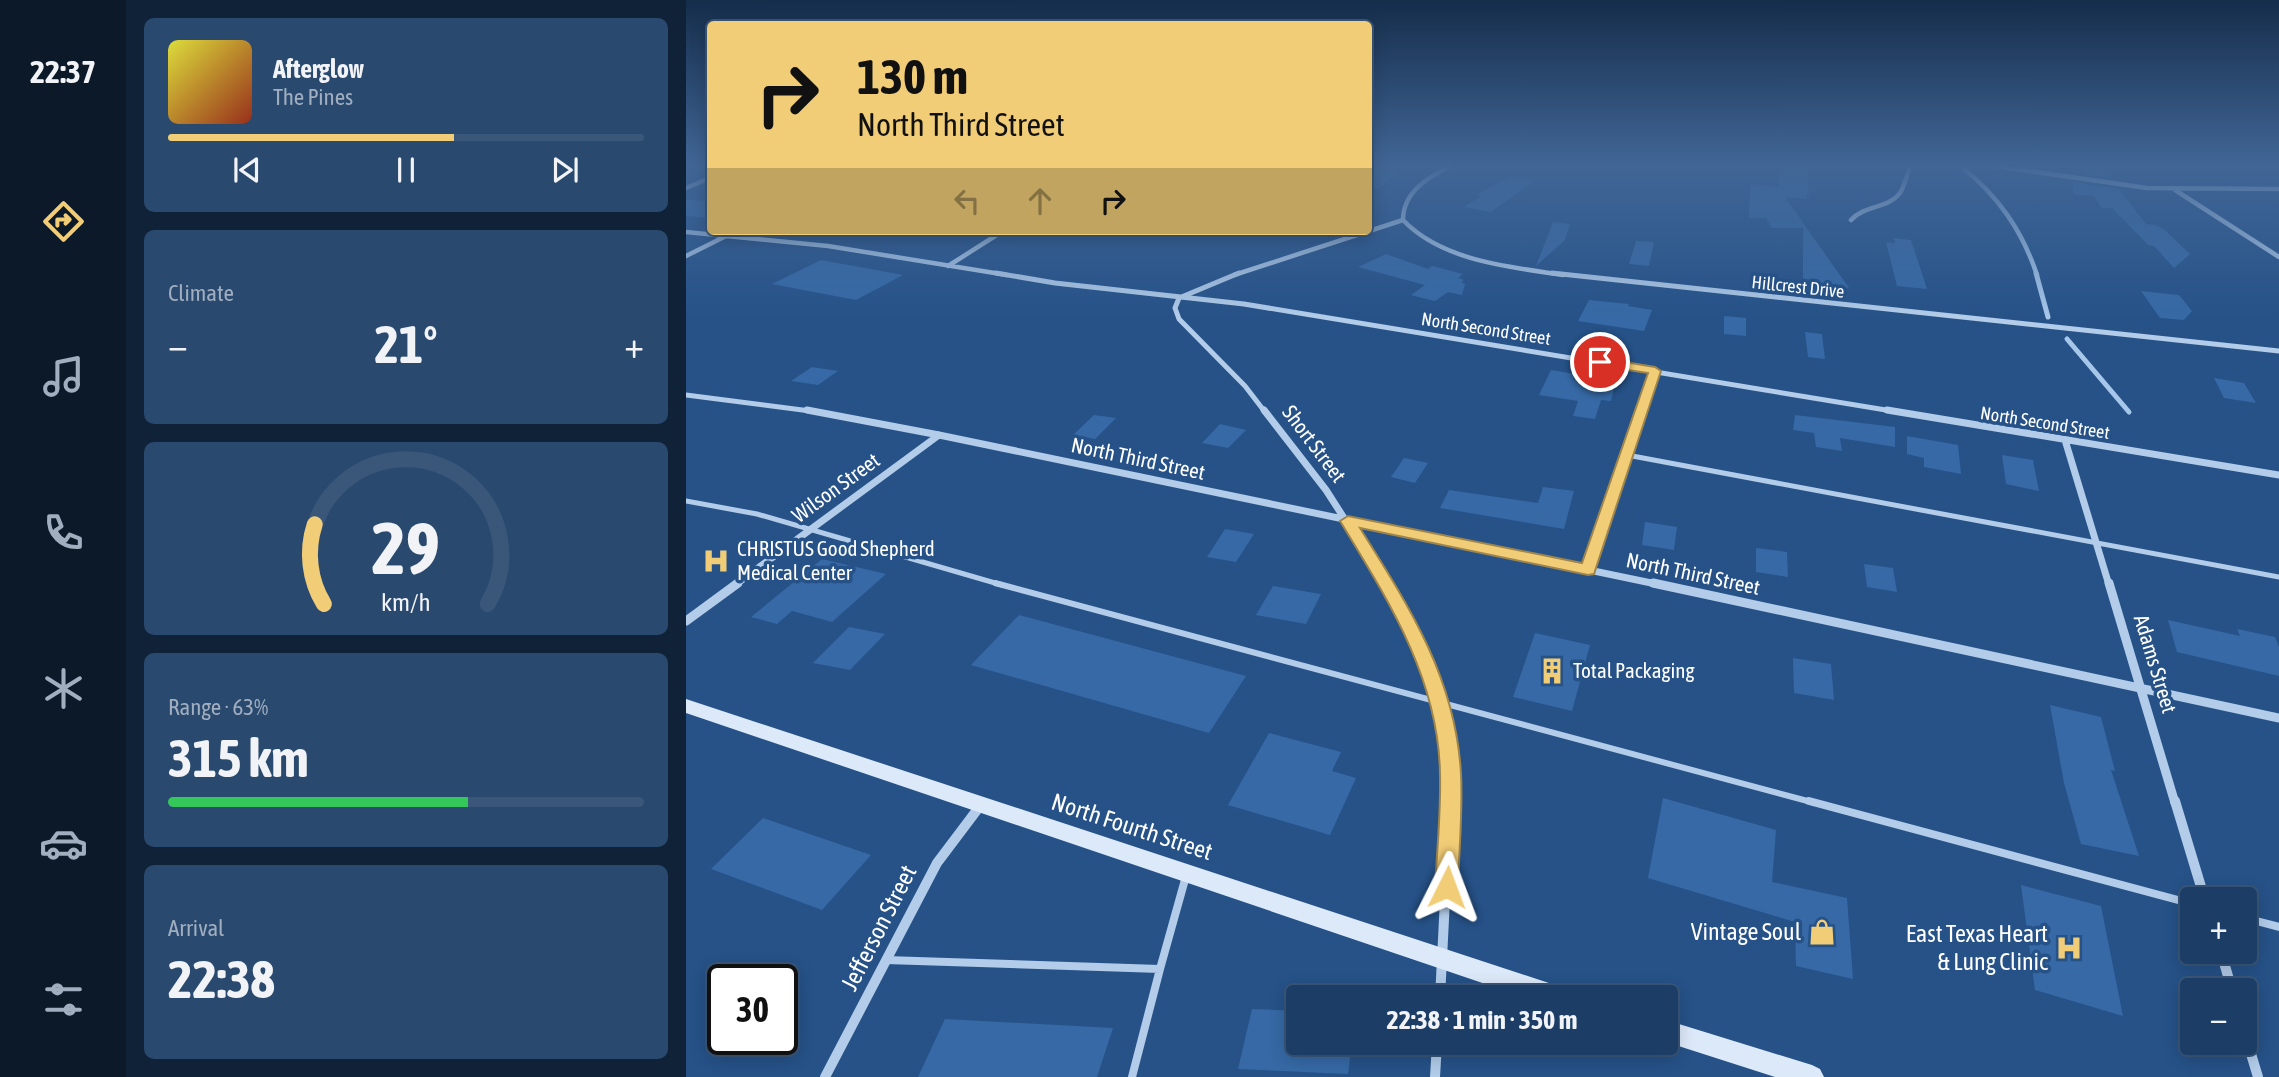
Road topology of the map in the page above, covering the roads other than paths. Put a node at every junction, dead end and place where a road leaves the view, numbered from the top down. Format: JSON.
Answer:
{"nodes":[{"id":1,"x":1404,"y":216,"type":"edge"},
{"id":2,"x":1854,"y":216,"type":"edge"},
{"id":3,"x":2215,"y":216,"type":"edge"},
{"id":4,"x":1403,"y":220,"type":"junction"},
{"id":5,"x":1851,"y":220,"type":"dead end"},
{"id":6,"x":1372,"y":230,"type":"edge"},
{"id":7,"x":686,"y":232,"type":"edge"},
{"id":8,"x":707,"y":233,"type":"edge"},
{"id":9,"x":729,"y":235,"type":"joint"},
{"id":10,"x":997,"y":235,"type":"edge"},
{"id":11,"x":1355,"y":235,"type":"edge"},
{"id":12,"x":686,"y":256,"type":"edge"},
{"id":13,"x":2279,"y":257,"type":"edge"},
{"id":14,"x":948,"y":266,"type":"junction"},
{"id":15,"x":1179,"y":298,"type":"junction"},
{"id":16,"x":2279,"y":351,"type":"edge"},
{"id":17,"x":1655,"y":371,"type":"junction"},
{"id":18,"x":686,"y":395,"type":"edge"},
{"id":19,"x":940,"y":435,"type":"junction"},
{"id":20,"x":2065,"y":440,"type":"junction"},
{"id":21,"x":1627,"y":455,"type":"junction"},
{"id":22,"x":2279,"y":475,"type":"edge"},
{"id":23,"x":686,"y":501,"type":"edge"},
{"id":24,"x":1348,"y":521,"type":"junction"},
{"id":25,"x":811,"y":528,"type":"junction"},
{"id":26,"x":2098,"y":544,"type":"junction"},
{"id":27,"x":1588,"y":569,"type":"junction"},
{"id":28,"x":2279,"y":577,"type":"edge"},
{"id":29,"x":686,"y":621,"type":"edge"},
{"id":30,"x":2142,"y":689,"type":"junction"},
{"id":31,"x":1440,"y":703,"type":"junction"},
{"id":32,"x":686,"y":706,"type":"edge"},
{"id":33,"x":2279,"y":718,"type":"edge"},
{"id":34,"x":980,"y":805,"type":"junction"},
{"id":35,"x":1186,"y":874,"type":"junction"},
{"id":36,"x":2201,"y":887,"type":"edge"},
{"id":37,"x":2180,"y":901,"type":"edge"},
{"id":38,"x":2257,"y":921,"type":"edge"},
{"id":39,"x":2279,"y":927,"type":"edge"},
{"id":40,"x":886,"y":960,"type":"junction"},
{"id":41,"x":1442,"y":960,"type":"junction"},
{"id":42,"x":1160,"y":969,"type":"junction"},
{"id":43,"x":1441,"y":985,"type":"edge"},
{"id":44,"x":1520,"y":985,"type":"edge"},
{"id":45,"x":1678,"y":1035,"type":"edge"},
{"id":46,"x":1436,"y":1055,"type":"edge"},
{"id":47,"x":2251,"y":1055,"type":"edge"},
{"id":48,"x":825,"y":1077,"type":"edge"},
{"id":49,"x":1132,"y":1077,"type":"edge"},
{"id":50,"x":1435,"y":1077,"type":"edge"},
{"id":51,"x":1811,"y":1077,"type":"edge"},
{"id":52,"x":2258,"y":1077,"type":"edge"}],
"edges":[{"from":1,"to":4,"type":"street"},
{"from":2,"to":5,"type":"street"},
{"from":3,"to":13,"type":"street"},
{"from":4,"to":6,"type":"street"},
{"from":4,"to":16,"type":"street","name":"Hillcrest Drive"},
{"from":7,"to":8,"type":"street","name":"North Second Street"},
{"from":9,"to":12,"type":"street"},
{"from":9,"to":14,"type":"street","name":"North Second Street"},
{"from":10,"to":14,"type":"street"},
{"from":11,"to":15,"type":"street"},
{"from":14,"to":15,"type":"street","name":"North Second Street"},
{"from":15,"to":17,"type":"street","name":"North Second Street"},
{"from":15,"to":24,"type":"street","name":"Short Street"},
{"from":17,"to":20,"type":"street","name":"North Second Street"},
{"from":17,"to":21,"type":"street"},
{"from":18,"to":19,"type":"street","name":"North Third Street"},
{"from":19,"to":24,"type":"street","name":"North Third Street"},
{"from":19,"to":25,"type":"street","name":"Wilson Street"},
{"from":20,"to":22,"type":"street","name":"North Second Street"},
{"from":20,"to":26,"type":"street","name":"Adams Street"},
{"from":21,"to":26,"type":"lane"},
{"from":21,"to":27,"type":"street"},
{"from":23,"to":25,"type":"lane"},
{"from":24,"to":27,"type":"street","name":"North Third Street"},
{"from":24,"to":31,"type":"street","name":"Short Street"},
{"from":25,"to":29,"type":"street","name":"Wilson Street"},
{"from":25,"to":31,"type":"lane"},
{"from":26,"to":28,"type":"lane"},
{"from":26,"to":30,"type":"street","name":"Adams Street"},
{"from":27,"to":30,"type":"street","name":"North Third Street"},
{"from":30,"to":33,"type":"street","name":"North Third Street"},
{"from":30,"to":36,"type":"street","name":"Adams Street"},
{"from":31,"to":37,"type":"lane"},
{"from":31,"to":41,"type":"street","name":"Short Street"},
{"from":32,"to":34,"type":"main road","name":"North Fourth Street"},
{"from":34,"to":35,"type":"main road","name":"North Fourth Street"},
{"from":34,"to":40,"type":"street","name":"Jefferson Street"},
{"from":35,"to":41,"type":"main road","name":"North Fourth Street"},
{"from":35,"to":42,"type":"lane"},
{"from":38,"to":39,"type":"lane"},
{"from":40,"to":42,"type":"lane"},
{"from":40,"to":48,"type":"street","name":"Jefferson Street"},
{"from":41,"to":43,"type":"street","name":"Short Street"},
{"from":41,"to":44,"type":"main road","name":"North Fourth Street"},
{"from":42,"to":49,"type":"lane"},
{"from":45,"to":51,"type":"main road"},
{"from":46,"to":50,"type":"street"},
{"from":47,"to":52,"type":"street"}]}
